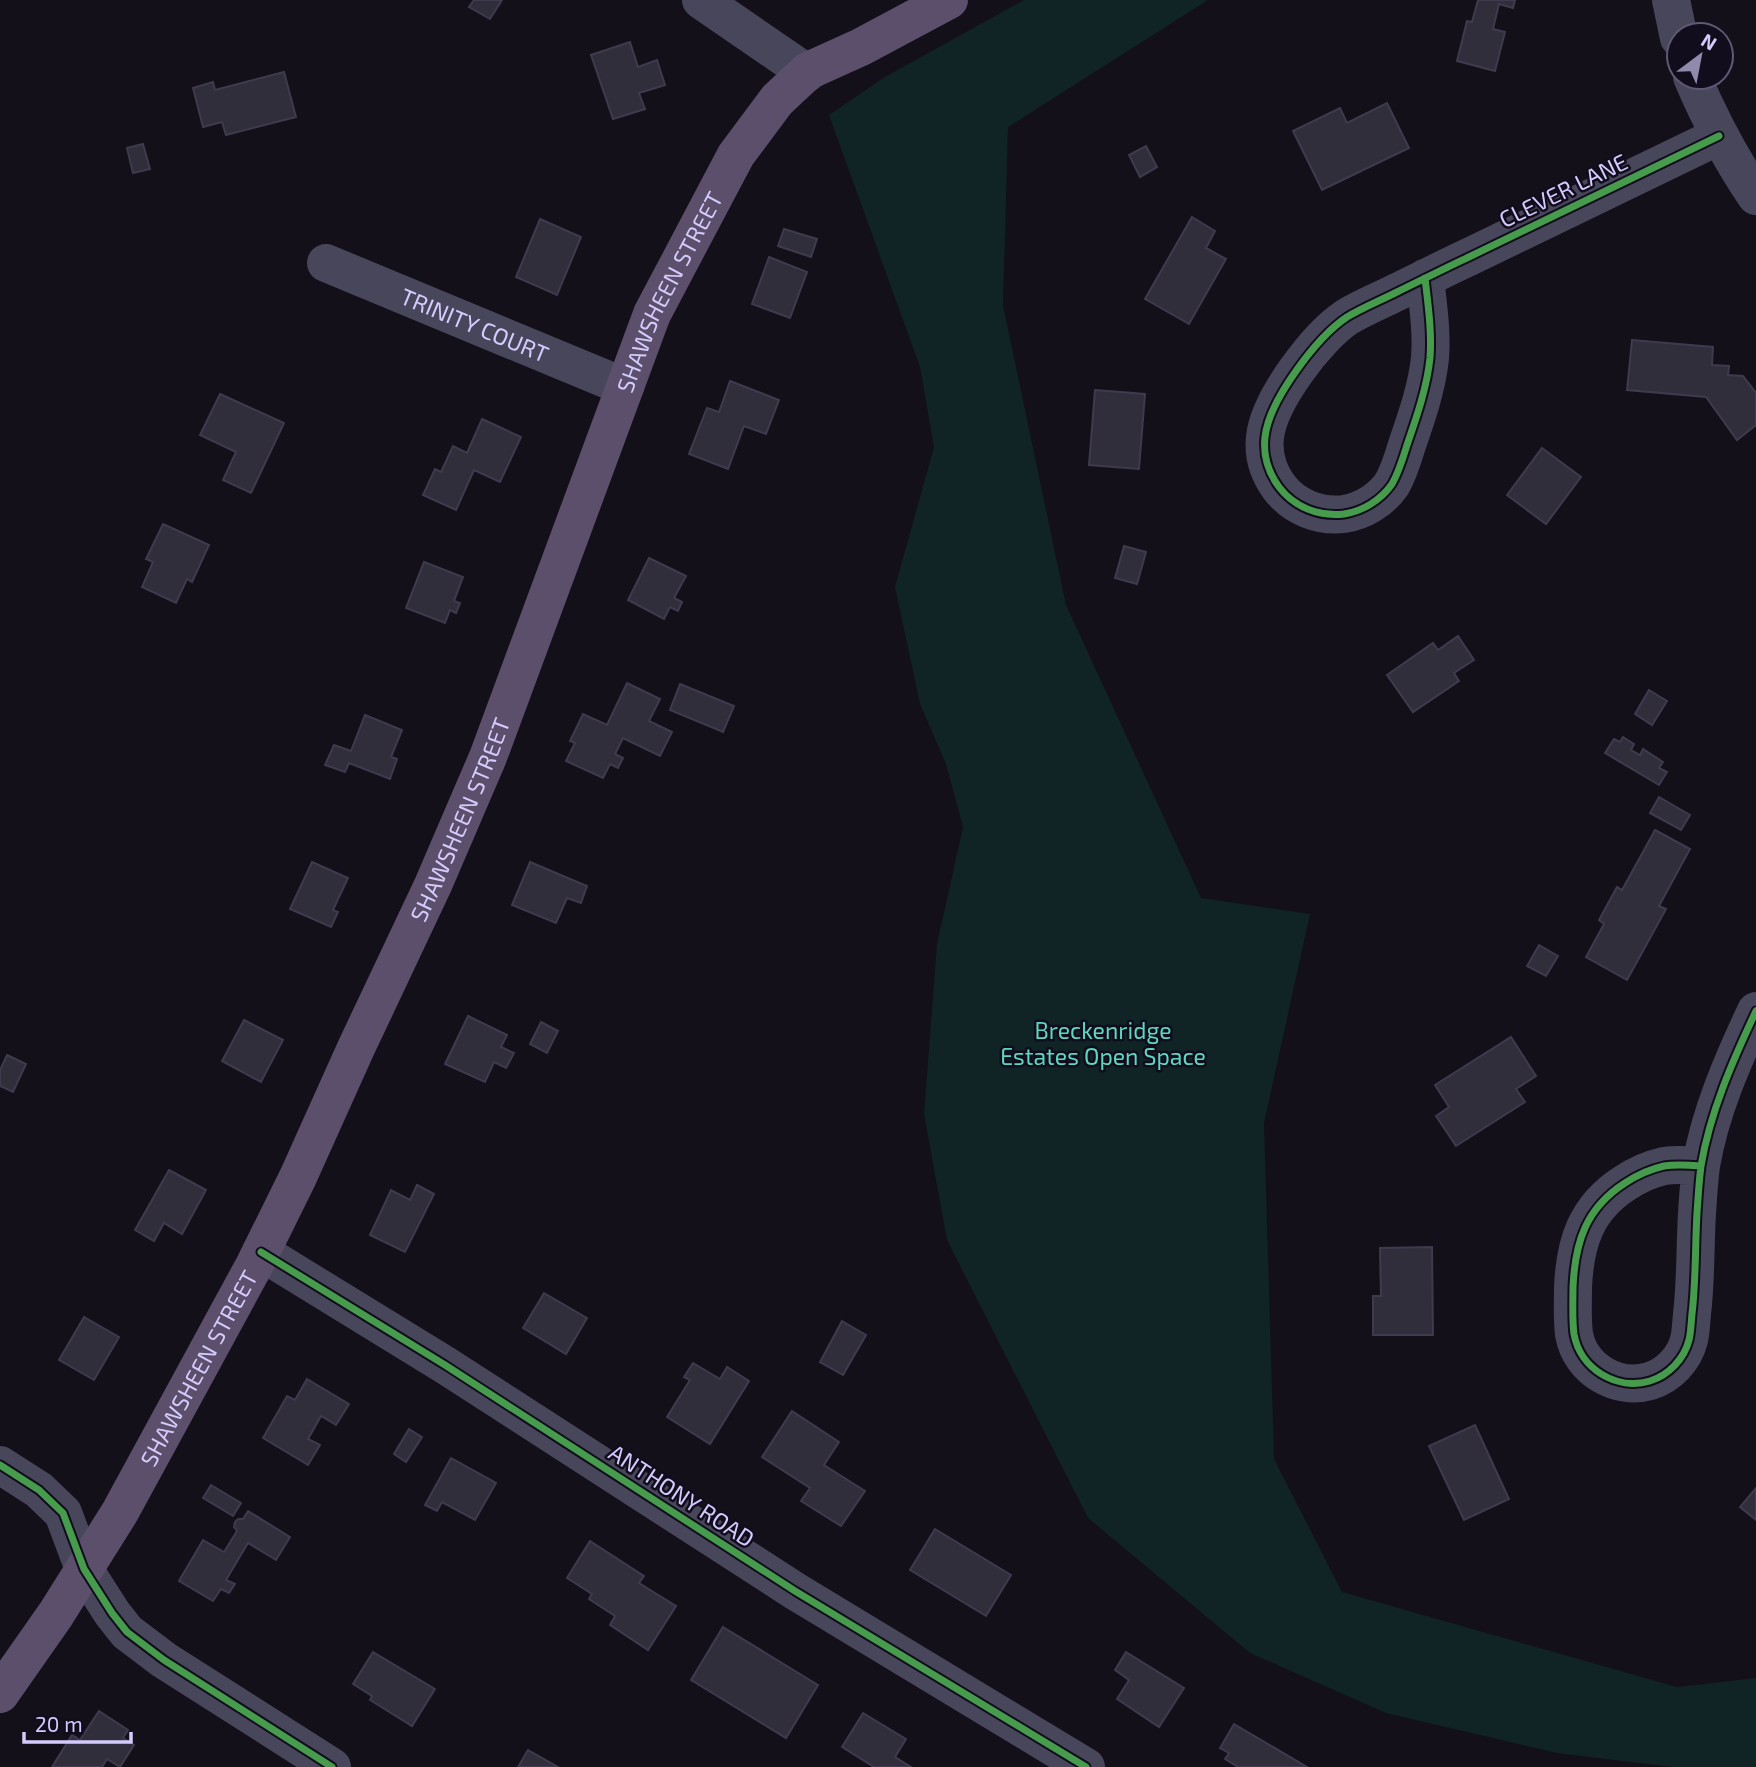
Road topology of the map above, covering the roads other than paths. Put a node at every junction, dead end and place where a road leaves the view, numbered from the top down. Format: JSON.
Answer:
{"nodes":[{"id":1,"x":701,"y":0,"type":"edge"},
{"id":2,"x":949,"y":0,"type":"edge"},
{"id":3,"x":1671,"y":0,"type":"edge"},
{"id":4,"x":1675,"y":21,"type":"edge"},
{"id":5,"x":807,"y":72,"type":"junction"},
{"id":6,"x":1698,"y":91,"type":"edge"},
{"id":7,"x":1719,"y":136,"type":"junction"},
{"id":8,"x":1756,"y":196,"type":"edge"},
{"id":9,"x":326,"y":263,"type":"dead end"},
{"id":10,"x":1425,"y":278,"type":"junction"},
{"id":11,"x":625,"y":387,"type":"junction"},
{"id":12,"x":1756,"y":1011,"type":"edge"},
{"id":13,"x":1701,"y":1166,"type":"junction"},
{"id":14,"x":261,"y":1252,"type":"junction"},
{"id":15,"x":0,"y":1465,"type":"edge"},
{"id":16,"x":84,"y":1569,"type":"junction"},
{"id":17,"x":0,"y":1694,"type":"edge"},
{"id":18,"x":332,"y":1767,"type":"edge"},
{"id":19,"x":1086,"y":1767,"type":"edge"}],
"edges":[{"from":1,"to":5,"type":"street"},
{"from":2,"to":5,"type":"main road","name":"SHAWSHEEN STREET"},
{"from":3,"to":4,"type":"street"},
{"from":5,"to":11,"type":"main road","name":"SHAWSHEEN STREET"},
{"from":6,"to":7,"type":"street"},
{"from":7,"to":8,"type":"street"},
{"from":7,"to":10,"type":"street","name":"CLEVER LANE"},
{"from":9,"to":11,"type":"street","name":"TRINITY COURT"},
{"from":10,"to":10,"type":"street","name":"CLEVER LANE"},
{"from":11,"to":14,"type":"main road","name":"SHAWSHEEN STREET"},
{"from":12,"to":13,"type":"street"},
{"from":13,"to":13,"type":"street"},
{"from":14,"to":16,"type":"main road","name":"SHAWSHEEN STREET"},
{"from":14,"to":19,"type":"street","name":"ANTHONY ROAD"},
{"from":15,"to":16,"type":"street"},
{"from":16,"to":17,"type":"main road","name":"SHAWSHEEN STREET"},
{"from":16,"to":18,"type":"street"}]}
